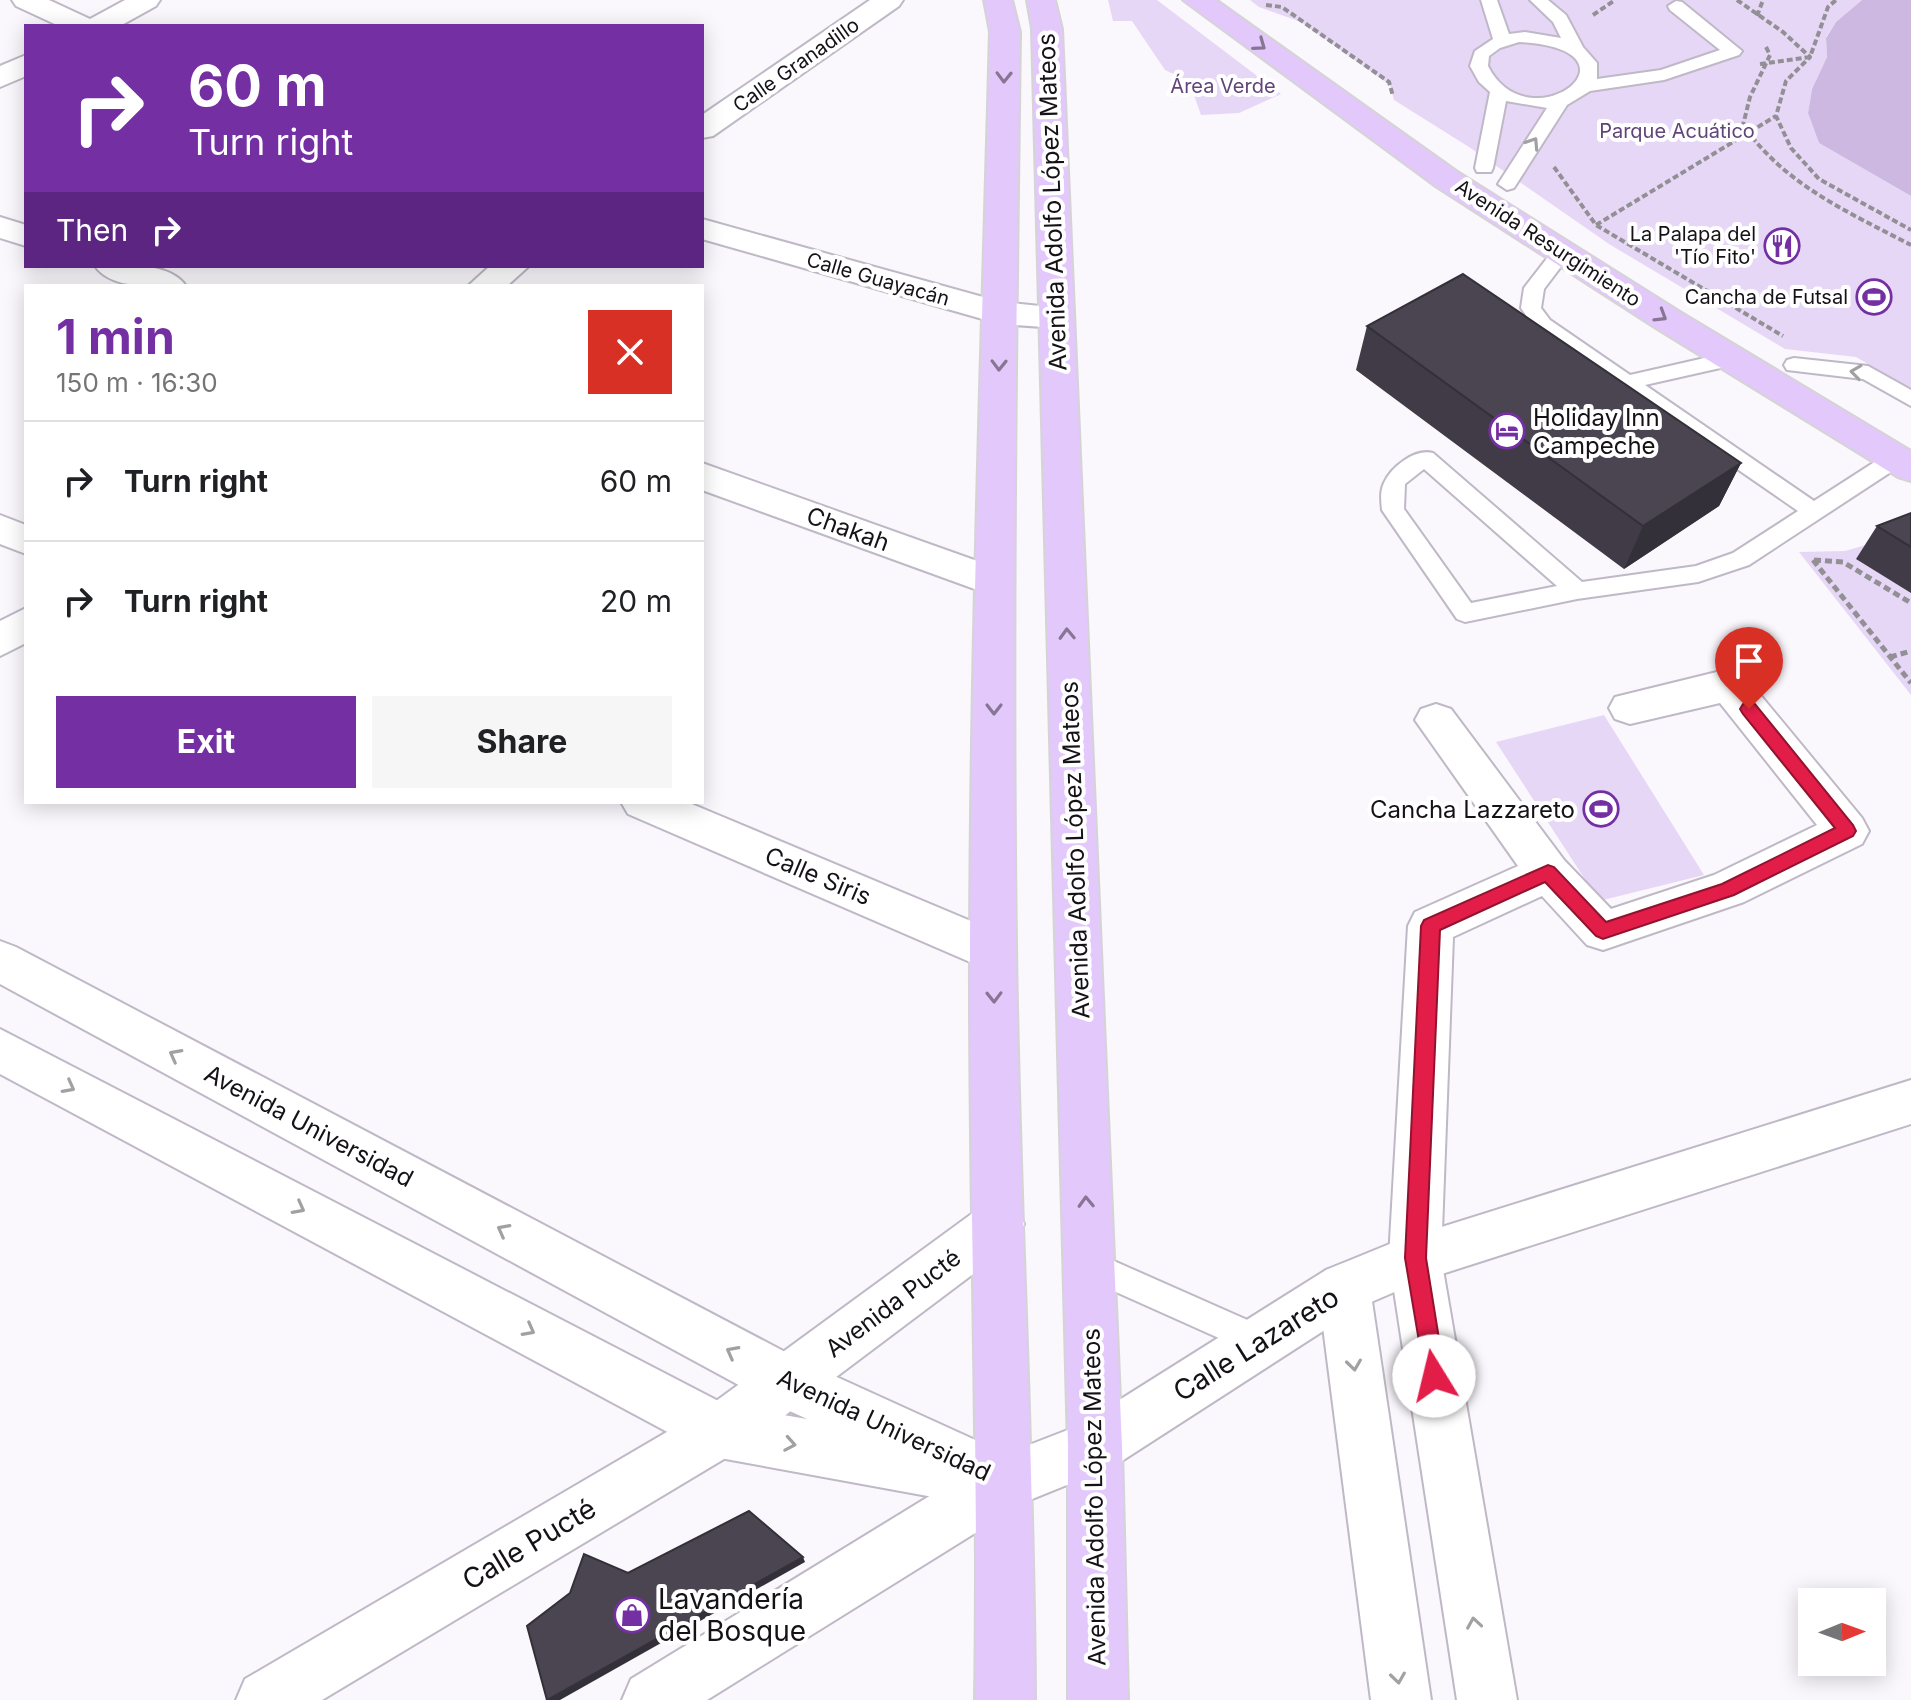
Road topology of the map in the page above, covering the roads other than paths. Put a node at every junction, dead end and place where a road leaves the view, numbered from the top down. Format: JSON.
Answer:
{"nodes":[{"id":1,"x":26,"y":0,"type":"edge"},
{"id":2,"x":146,"y":0,"type":"edge"},
{"id":3,"x":889,"y":0,"type":"edge"},
{"id":4,"x":998,"y":0,"type":"edge"},
{"id":5,"x":1041,"y":0,"type":"edge"},
{"id":6,"x":1197,"y":0,"type":"edge"},
{"id":7,"x":1489,"y":0,"type":"edge"},
{"id":8,"x":1538,"y":0,"type":"edge"},
{"id":9,"x":1254,"y":1,"type":"edge"},
{"id":10,"x":1676,"y":6,"type":"dead end"},
{"id":11,"x":78,"y":24,"type":"edge"},
{"id":12,"x":102,"y":24,"type":"edge"},
{"id":13,"x":1502,"y":40,"type":"junction"},
{"id":14,"x":1581,"y":54,"type":"junction"},
{"id":15,"x":24,"y":65,"type":"edge"},
{"id":16,"x":1664,"y":75,"type":"junction"},
{"id":17,"x":0,"y":78,"type":"edge"},
{"id":18,"x":1587,"y":86,"type":"junction"},
{"id":19,"x":1499,"y":92,"type":"junction"},
{"id":20,"x":1560,"y":101,"type":"junction"},
{"id":21,"x":704,"y":128,"type":"edge"},
{"id":22,"x":1495,"y":176,"type":"junction"},
{"id":23,"x":0,"y":227,"type":"edge"},
{"id":24,"x":704,"y":230,"type":"edge"},
{"id":25,"x":24,"y":235,"type":"edge"},
{"id":26,"x":1562,"y":252,"type":"junction"},
{"id":27,"x":118,"y":268,"type":"edge"},
{"id":28,"x":509,"y":268,"type":"edge"},
{"id":29,"x":163,"y":284,"type":"edge"},
{"id":30,"x":488,"y":284,"type":"edge"},
{"id":31,"x":1000,"y":313,"type":"junction"},
{"id":32,"x":1057,"y":317,"type":"junction"},
{"id":33,"x":1796,"y":352,"type":"junction"},
{"id":34,"x":1731,"y":359,"type":"junction"},
{"id":35,"x":1629,"y":382,"type":"junction"},
{"id":36,"x":1911,"y":399,"type":"edge"},
{"id":37,"x":1906,"y":453,"type":"edge"},
{"id":38,"x":704,"y":477,"type":"edge"},
{"id":39,"x":1813,"y":511,"type":"junction"},
{"id":40,"x":0,"y":529,"type":"edge"},
{"id":41,"x":24,"y":539,"type":"edge"},
{"id":42,"x":994,"y":582,"type":"junction"},
{"id":43,"x":1577,"y":591,"type":"junction"},
{"id":44,"x":24,"y":624,"type":"edge"},
{"id":45,"x":0,"y":641,"type":"edge"},
{"id":46,"x":1630,"y":708,"type":"dead end"},
{"id":47,"x":1436,"y":720,"type":"dead end"},
{"id":48,"x":648,"y":804,"type":"edge"},
{"id":49,"x":1548,"y":873,"type":"junction"},
{"id":50,"x":993,"y":951,"type":"junction"},
{"id":51,"x":0,"y":961,"type":"edge"},
{"id":52,"x":0,"y":1050,"type":"edge"},
{"id":53,"x":1911,"y":1102,"type":"edge"},
{"id":54,"x":999,"y":1224,"type":"junction"},
{"id":55,"x":1415,"y":1258,"type":"junction"},
{"id":56,"x":1089,"y":1265,"type":"junction"},
{"id":57,"x":1344,"y":1288,"type":"junction"},
{"id":58,"x":1259,"y":1341,"type":"junction"},
{"id":59,"x":787,"y":1382,"type":"junction"},
{"id":60,"x":720,"y":1431,"type":"junction"},
{"id":61,"x":1095,"y":1447,"type":"junction"},
{"id":62,"x":1005,"y":1482,"type":"junction"},
{"id":63,"x":266,"y":1700,"type":"edge"},
{"id":64,"x":652,"y":1700,"type":"edge"},
{"id":65,"x":1005,"y":1700,"type":"edge"},
{"id":66,"x":1098,"y":1700,"type":"edge"},
{"id":67,"x":1401,"y":1700,"type":"edge"},
{"id":68,"x":1487,"y":1700,"type":"edge"}],
"edges":[{"from":1,"to":11,"type":"street"},
{"from":2,"to":12,"type":"street"},
{"from":3,"to":21,"type":"street","name":"Calle Granadillo"},
{"from":4,"to":31,"type":"main road","name":"Avenida Adolfo López Mateos","one_way":true},
{"from":5,"to":32,"type":"main road","name":"Avenida Adolfo López Mateos"},
{"from":6,"to":26,"type":"main road","name":"Avenida Resurgimiento","one_way":true},
{"from":7,"to":13,"type":"lane"},
{"from":8,"to":14,"type":"lane"},
{"from":9,"to":22,"type":"main road","name":"Avenida Resurgimiento"},
{"from":10,"to":16,"type":"lane"},
{"from":13,"to":14,"type":"lane"},
{"from":13,"to":19,"type":"lane"},
{"from":14,"to":16,"type":"lane"},
{"from":14,"to":18,"type":"lane"},
{"from":15,"to":17,"type":"street"},
{"from":16,"to":18,"type":"lane"},
{"from":18,"to":20,"type":"lane"},
{"from":19,"to":20,"type":"lane"},
{"from":19,"to":22,"type":"lane"},
{"from":22,"to":20,"type":"lane","one_way":true},
{"from":22,"to":33,"type":"main road","name":"Avenida Resurgimiento"},
{"from":23,"to":25,"type":"street"},
{"from":24,"to":31,"type":"street","name":"Calle Guayacán"},
{"from":26,"to":34,"type":"main road","name":"Avenida Resurgimiento","one_way":true},
{"from":26,"to":35,"type":"lane"},
{"from":27,"to":29,"type":"street"},
{"from":28,"to":30,"type":"street"},
{"from":31,"to":32,"type":"street","name":"Calle Guayacán"},
{"from":31,"to":42,"type":"main road","name":"Avenida Adolfo López Mateos","one_way":true},
{"from":56,"to":32,"type":"main road","name":"Avenida Adolfo López Mateos","one_way":true},
{"from":36,"to":33,"type":"lane","one_way":true},
{"from":33,"to":37,"type":"main road","name":"Avenida Resurgimiento"},
{"from":34,"to":35,"type":"lane"},
{"from":34,"to":37,"type":"main road","name":"Avenida Resurgimiento"},
{"from":35,"to":39,"type":"lane"},
{"from":37,"to":39,"type":"lane"},
{"from":38,"to":42,"type":"street","name":"Chakah"},
{"from":39,"to":43,"type":"lane"},
{"from":40,"to":41,"type":"street"},
{"from":42,"to":50,"type":"main road","name":"Avenida Adolfo López Mateos","one_way":true},
{"from":43,"to":43,"type":"lane"},
{"from":44,"to":45,"type":"street"},
{"from":46,"to":49,"type":"street"},
{"from":47,"to":49,"type":"street"},
{"from":48,"to":50,"type":"street","name":"Calle Siris"},
{"from":49,"to":55,"type":"street"},
{"from":50,"to":54,"type":"main road","name":"Avenida Adolfo López Mateos","one_way":true},
{"from":59,"to":51,"type":"street","name":"Avenida Universidad","one_way":true},
{"from":52,"to":60,"type":"street","name":"Avenida Universidad","one_way":true},
{"from":53,"to":55,"type":"street","name":"Calle Lazareto"},
{"from":54,"to":59,"type":"street","name":"Avenida Pucté"},
{"from":54,"to":62,"type":"main road","name":"Avenida Adolfo López Mateos"},
{"from":55,"to":57,"type":"street","name":"Calle Lazareto"},
{"from":68,"to":55,"type":"street","one_way":true},
{"from":56,"to":58,"type":"lane"},
{"from":56,"to":61,"type":"main road","name":"Avenida Adolfo López Mateos"},
{"from":57,"to":58,"type":"street","name":"Calle Lazareto"},
{"from":57,"to":67,"type":"street","one_way":true},
{"from":58,"to":61,"type":"street","name":"Calle Lazareto"},
{"from":59,"to":60,"type":"street","name":"Calle Pucté"},
{"from":59,"to":62,"type":"street","name":"Avenida Universidad"},
{"from":60,"to":62,"type":"street","name":"Avenida Universidad","one_way":true},
{"from":60,"to":63,"type":"street","name":"Calle Pucté"},
{"from":61,"to":62,"type":"street","name":"Calle Lazareto"},
{"from":61,"to":66,"type":"main road","name":"Avenida Adolfo López Mateos"},
{"from":62,"to":64,"type":"street","name":"Calle Lazareto"},
{"from":62,"to":65,"type":"main road","name":"Avenida Adolfo López Mateos"}]}
